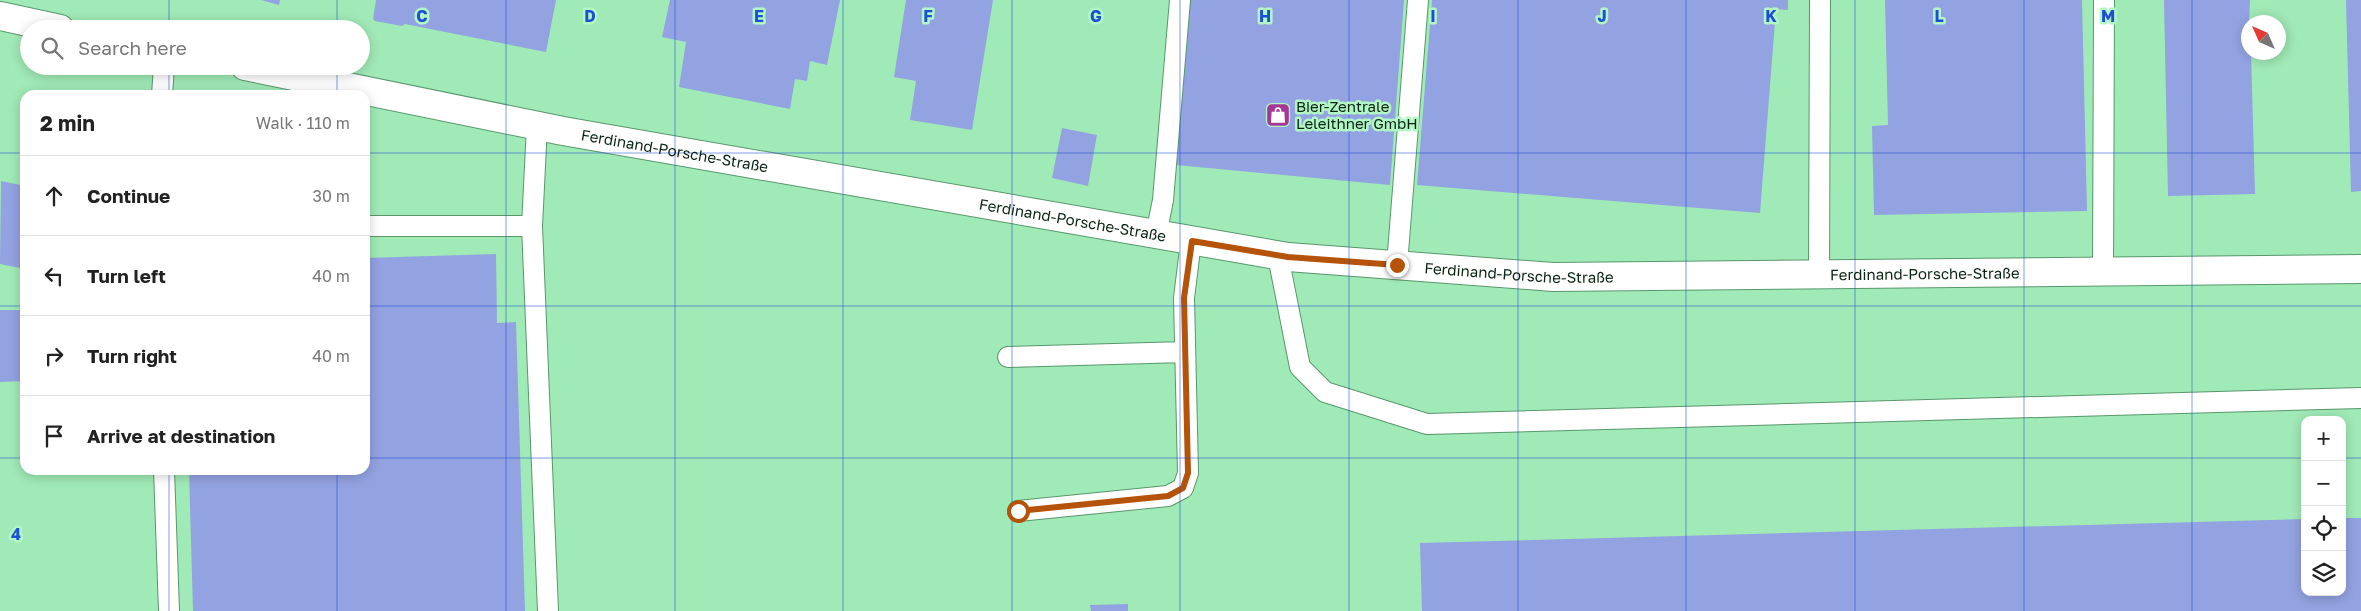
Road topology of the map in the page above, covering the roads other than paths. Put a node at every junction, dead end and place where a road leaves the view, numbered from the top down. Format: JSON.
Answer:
{"nodes":[{"id":1,"x":1180,"y":0,"type":"edge"},
{"id":2,"x":1418,"y":0,"type":"edge"},
{"id":3,"x":1820,"y":0,"type":"edge"},
{"id":4,"x":2104,"y":0,"type":"edge"},
{"id":5,"x":0,"y":16,"type":"edge"},
{"id":6,"x":20,"y":20,"type":"edge"},
{"id":7,"x":163,"y":75,"type":"edge"},
{"id":8,"x":289,"y":75,"type":"edge"},
{"id":9,"x":162,"y":90,"type":"edge"},
{"id":10,"x":362,"y":90,"type":"edge"},
{"id":11,"x":370,"y":92,"type":"edge"},
{"id":12,"x":538,"y":126,"type":"junction"},
{"id":13,"x":370,"y":226,"type":"edge"},
{"id":14,"x":532,"y":226,"type":"junction"},
{"id":15,"x":1156,"y":235,"type":"junction"},
{"id":16,"x":1192,"y":241,"type":"junction"},
{"id":17,"x":1278,"y":256,"type":"junction"},
{"id":18,"x":1397,"y":265,"type":"junction"},
{"id":19,"x":2361,"y":270,"type":"edge"},
{"id":20,"x":2103,"y":272,"type":"junction"},
{"id":21,"x":1819,"y":275,"type":"junction"},
{"id":22,"x":1185,"y":352,"type":"junction"},
{"id":23,"x":1008,"y":357,"type":"dead end"},
{"id":24,"x":2361,"y":398,"type":"edge"},
{"id":25,"x":164,"y":475,"type":"edge"},
{"id":26,"x":1018,"y":511,"type":"dead end"},
{"id":27,"x":169,"y":611,"type":"edge"},
{"id":28,"x":548,"y":611,"type":"edge"}],
"edges":[{"from":1,"to":15,"type":"lane"},
{"from":2,"to":18,"type":"lane"},
{"from":3,"to":21,"type":"lane"},
{"from":4,"to":20,"type":"lane"},
{"from":5,"to":6,"type":"street"},
{"from":7,"to":9,"type":"lane"},
{"from":8,"to":10,"type":"street","name":"Ferdinand-Porsche-Straße"},
{"from":11,"to":12,"type":"street","name":"Ferdinand-Porsche-Straße"},
{"from":12,"to":14,"type":"lane"},
{"from":12,"to":15,"type":"street","name":"Ferdinand-Porsche-Straße"},
{"from":13,"to":14,"type":"lane"},
{"from":14,"to":28,"type":"lane"},
{"from":15,"to":16,"type":"street","name":"Ferdinand-Porsche-Straße"},
{"from":16,"to":17,"type":"street","name":"Ferdinand-Porsche-Straße"},
{"from":16,"to":22,"type":"lane"},
{"from":17,"to":18,"type":"street","name":"Ferdinand-Porsche-Straße"},
{"from":17,"to":24,"type":"lane"},
{"from":18,"to":21,"type":"street","name":"Ferdinand-Porsche-Straße"},
{"from":19,"to":20,"type":"street","name":"Ferdinand-Porsche-Straße"},
{"from":20,"to":21,"type":"street","name":"Ferdinand-Porsche-Straße"},
{"from":22,"to":23,"type":"lane"},
{"from":22,"to":26,"type":"lane"},
{"from":25,"to":27,"type":"lane"}]}
